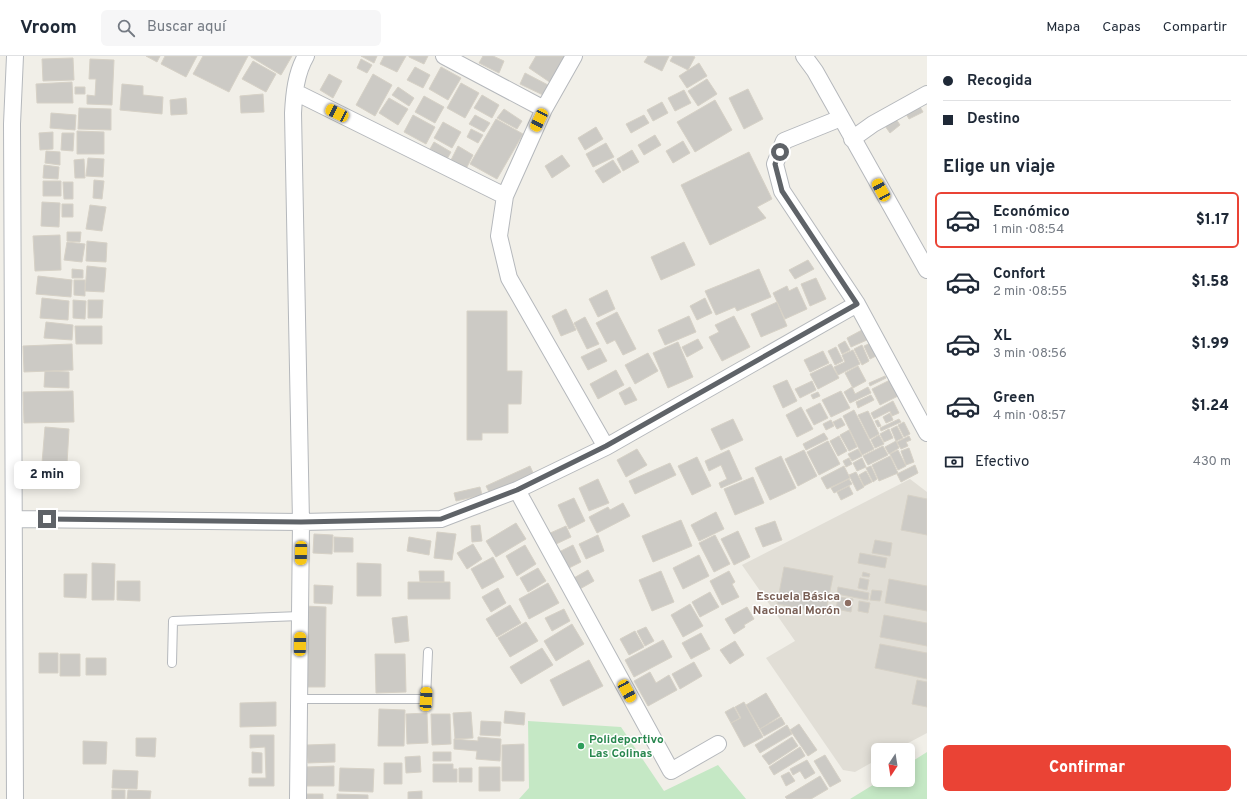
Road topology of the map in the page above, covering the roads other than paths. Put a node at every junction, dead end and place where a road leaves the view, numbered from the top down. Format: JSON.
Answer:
{"nodes":[{"id":1,"x":15,"y":56,"type":"edge"},
{"id":2,"x":306,"y":56,"type":"edge"},
{"id":3,"x":444,"y":56,"type":"edge"},
{"id":4,"x":574,"y":56,"type":"edge"},
{"id":5,"x":804,"y":56,"type":"edge"},
{"id":6,"x":294,"y":92,"type":"junction"},
{"id":7,"x":927,"y":94,"type":"edge"},
{"id":8,"x":544,"y":109,"type":"junction"},
{"id":9,"x":841,"y":118,"type":"junction"},
{"id":10,"x":852,"y":139,"type":"junction"},
{"id":11,"x":505,"y":196,"type":"junction"},
{"id":12,"x":927,"y":270,"type":"edge"},
{"id":13,"x":857,"y":304,"type":"junction"},
{"id":14,"x":927,"y":433,"type":"edge"},
{"id":15,"x":606,"y":446,"type":"junction"},
{"id":16,"x":517,"y":490,"type":"junction"},
{"id":17,"x":15,"y":519,"type":"junction"},
{"id":18,"x":301,"y":522,"type":"junction"},
{"id":19,"x":300,"y":616,"type":"junction"},
{"id":20,"x":428,"y":652,"type":"dead end"},
{"id":21,"x":172,"y":663,"type":"dead end"},
{"id":22,"x":299,"y":698,"type":"junction"},
{"id":23,"x":718,"y":744,"type":"dead end"},
{"id":24,"x":15,"y":799,"type":"edge"},
{"id":25,"x":298,"y":799,"type":"edge"}],
"edges":[{"from":1,"to":17,"type":"street"},
{"from":2,"to":6,"type":"street"},
{"from":3,"to":8,"type":"street"},
{"from":4,"to":8,"type":"street"},
{"from":5,"to":9,"type":"street"},
{"from":6,"to":11,"type":"street"},
{"from":6,"to":18,"type":"street"},
{"from":7,"to":10,"type":"street"},
{"from":8,"to":11,"type":"street"},
{"from":9,"to":10,"type":"street"},
{"from":9,"to":13,"type":"street"},
{"from":10,"to":12,"type":"street"},
{"from":11,"to":15,"type":"street"},
{"from":13,"to":14,"type":"street"},
{"from":13,"to":15,"type":"street"},
{"from":15,"to":16,"type":"street"},
{"from":16,"to":18,"type":"street"},
{"from":16,"to":23,"type":"street"},
{"from":17,"to":18,"type":"street"},
{"from":17,"to":24,"type":"street"},
{"from":18,"to":19,"type":"street"},
{"from":19,"to":21,"type":"lane"},
{"from":19,"to":22,"type":"street"},
{"from":20,"to":22,"type":"lane"},
{"from":22,"to":25,"type":"street"}]}
